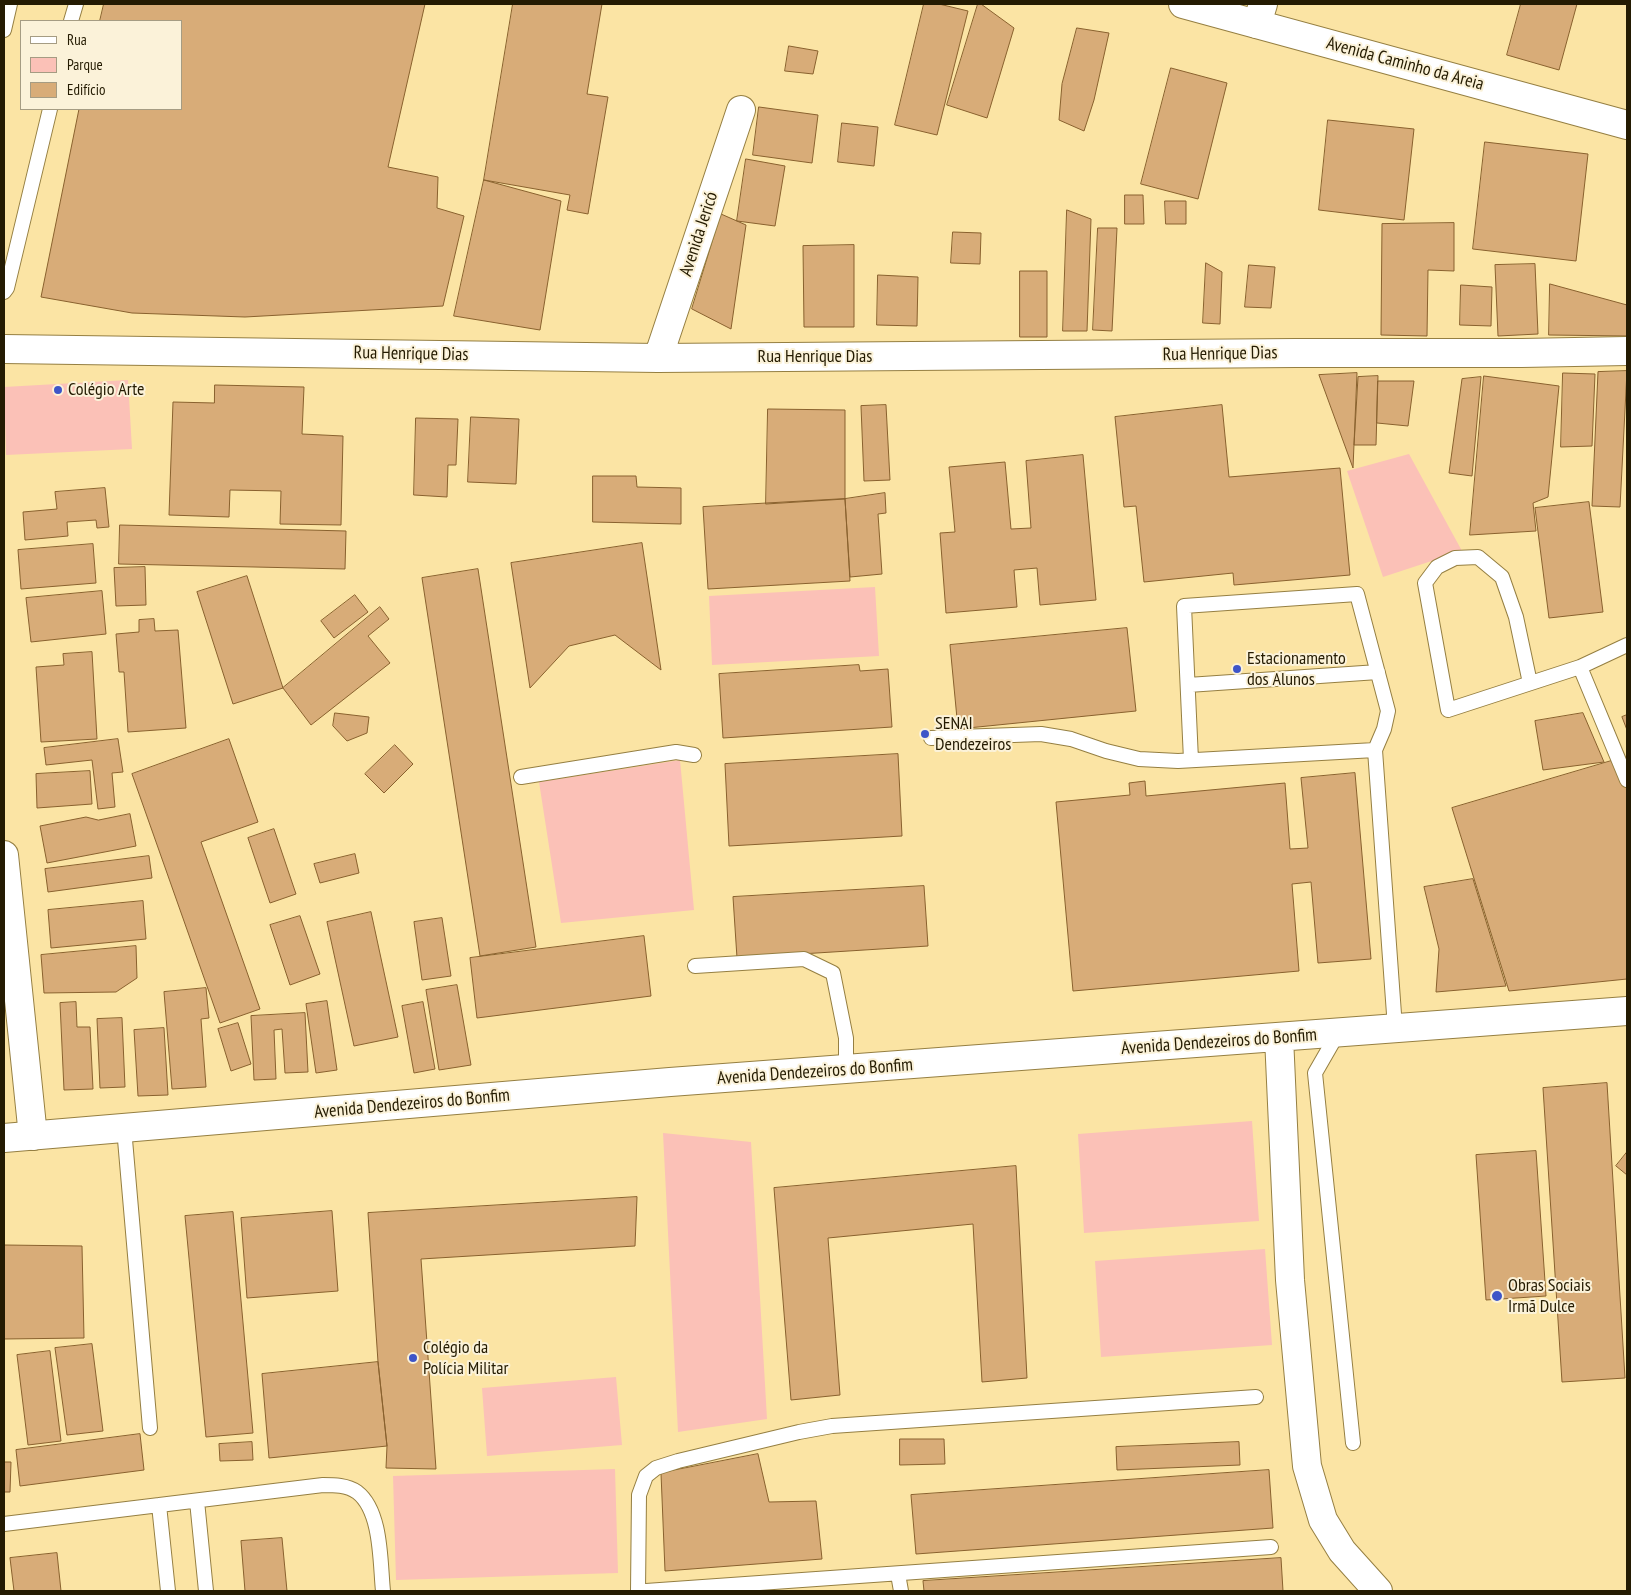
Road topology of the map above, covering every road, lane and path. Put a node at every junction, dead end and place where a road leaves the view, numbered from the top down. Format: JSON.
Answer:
{"nodes":[{"id":1,"x":10,"y":4,"type":"edge"},
{"id":2,"x":76,"y":4,"type":"edge"},
{"id":3,"x":1183,"y":4,"type":"edge"},
{"id":4,"x":1260,"y":14,"type":"edge"},
{"id":5,"x":71,"y":20,"type":"edge"},
{"id":6,"x":4,"y":30,"type":"edge"},
{"id":7,"x":50,"y":110,"type":"edge"},
{"id":8,"x":741,"y":110,"type":"dead end"},
{"id":9,"x":1627,"y":124,"type":"edge"},
{"id":10,"x":4,"y":292,"type":"edge"},
{"id":11,"x":4,"y":349,"type":"edge"},
{"id":12,"x":1627,"y":351,"type":"edge"},
{"id":13,"x":658,"y":358,"type":"junction"},
{"id":14,"x":1627,"y":645,"type":"edge"},
{"id":15,"x":1580,"y":667,"type":"junction"},
{"id":16,"x":1378,"y":672,"type":"junction"},
{"id":17,"x":1530,"y":683,"type":"junction"},
{"id":18,"x":1188,"y":685,"type":"junction"},
{"id":19,"x":931,"y":738,"type":"dead end"},
{"id":20,"x":1375,"y":750,"type":"junction"},
{"id":21,"x":694,"y":755,"type":"dead end"},
{"id":22,"x":1191,"y":760,"type":"junction"},
{"id":23,"x":521,"y":777,"type":"dead end"},
{"id":24,"x":1627,"y":780,"type":"edge"},
{"id":25,"x":4,"y":865,"type":"edge"},
{"id":26,"x":695,"y":966,"type":"dead end"},
{"id":27,"x":1627,"y":1011,"type":"edge"},
{"id":28,"x":1395,"y":1028,"type":"junction"},
{"id":29,"x":1338,"y":1033,"type":"junction"},
{"id":30,"x":1279,"y":1037,"type":"junction"},
{"id":31,"x":846,"y":1069,"type":"junction"},
{"id":32,"x":124,"y":1128,"type":"junction"},
{"id":33,"x":33,"y":1136,"type":"junction"},
{"id":34,"x":4,"y":1138,"type":"edge"},
{"id":35,"x":1256,"y":1397,"type":"dead end"},
{"id":36,"x":150,"y":1428,"type":"dead end"},
{"id":37,"x":1353,"y":1443,"type":"dead end"},
{"id":38,"x":197,"y":1501,"type":"junction"},
{"id":39,"x":159,"y":1505,"type":"junction"},
{"id":40,"x":4,"y":1524,"type":"edge"},
{"id":41,"x":1272,"y":1547,"type":"dead end"},
{"id":42,"x":898,"y":1574,"type":"junction"},
{"id":43,"x":168,"y":1591,"type":"edge"},
{"id":44,"x":206,"y":1591,"type":"edge"},
{"id":45,"x":383,"y":1591,"type":"edge"},
{"id":46,"x":638,"y":1591,"type":"edge"},
{"id":47,"x":646,"y":1591,"type":"edge"},
{"id":48,"x":901,"y":1591,"type":"edge"},
{"id":49,"x":1378,"y":1591,"type":"edge"}],
"edges":[{"from":1,"to":6,"type":"lane"},
{"from":2,"to":5,"type":"lane"},
{"from":3,"to":4,"type":"main road","name":"Avenida Caminho da Areia"},
{"from":4,"to":9,"type":"main road","name":"Avenida Caminho da Areia"},
{"from":7,"to":10,"type":"lane"},
{"from":8,"to":13,"type":"main road","name":"Avenida Jericó"},
{"from":11,"to":13,"type":"main road","name":"Rua Henrique Dias"},
{"from":12,"to":13,"type":"main road","name":"Rua Henrique Dias"},
{"from":14,"to":15,"type":"lane"},
{"from":15,"to":17,"type":"lane"},
{"from":15,"to":24,"type":"lane"},
{"from":16,"to":18,"type":"lane"},
{"from":16,"to":18,"type":"lane"},
{"from":16,"to":20,"type":"lane"},
{"from":17,"to":17,"type":"lane"},
{"from":18,"to":22,"type":"lane"},
{"from":19,"to":22,"type":"lane"},
{"from":20,"to":22,"type":"lane"},
{"from":20,"to":28,"type":"lane"},
{"from":21,"to":23,"type":"lane"},
{"from":25,"to":33,"type":"main road"},
{"from":26,"to":31,"type":"lane"},
{"from":27,"to":28,"type":"main road","name":"Avenida Dendezeiros do Bonfim"},
{"from":28,"to":29,"type":"main road","name":"Avenida Dendezeiros do Bonfim"},
{"from":29,"to":30,"type":"main road","name":"Avenida Dendezeiros do Bonfim"},
{"from":29,"to":37,"type":"lane"},
{"from":30,"to":31,"type":"main road","name":"Avenida Dendezeiros do Bonfim"},
{"from":30,"to":49,"type":"main road"},
{"from":31,"to":32,"type":"main road","name":"Avenida Dendezeiros do Bonfim"},
{"from":32,"to":33,"type":"main road","name":"Avenida Dendezeiros do Bonfim"},
{"from":32,"to":36,"type":"lane"},
{"from":33,"to":34,"type":"main road","name":"Avenida Dendezeiros do Bonfim"},
{"from":35,"to":46,"type":"lane"},
{"from":38,"to":39,"type":"lane"},
{"from":38,"to":44,"type":"lane"},
{"from":38,"to":45,"type":"lane"},
{"from":39,"to":40,"type":"lane"},
{"from":39,"to":43,"type":"lane"},
{"from":41,"to":42,"type":"lane"},
{"from":42,"to":47,"type":"lane"},
{"from":42,"to":48,"type":"lane"}]}
